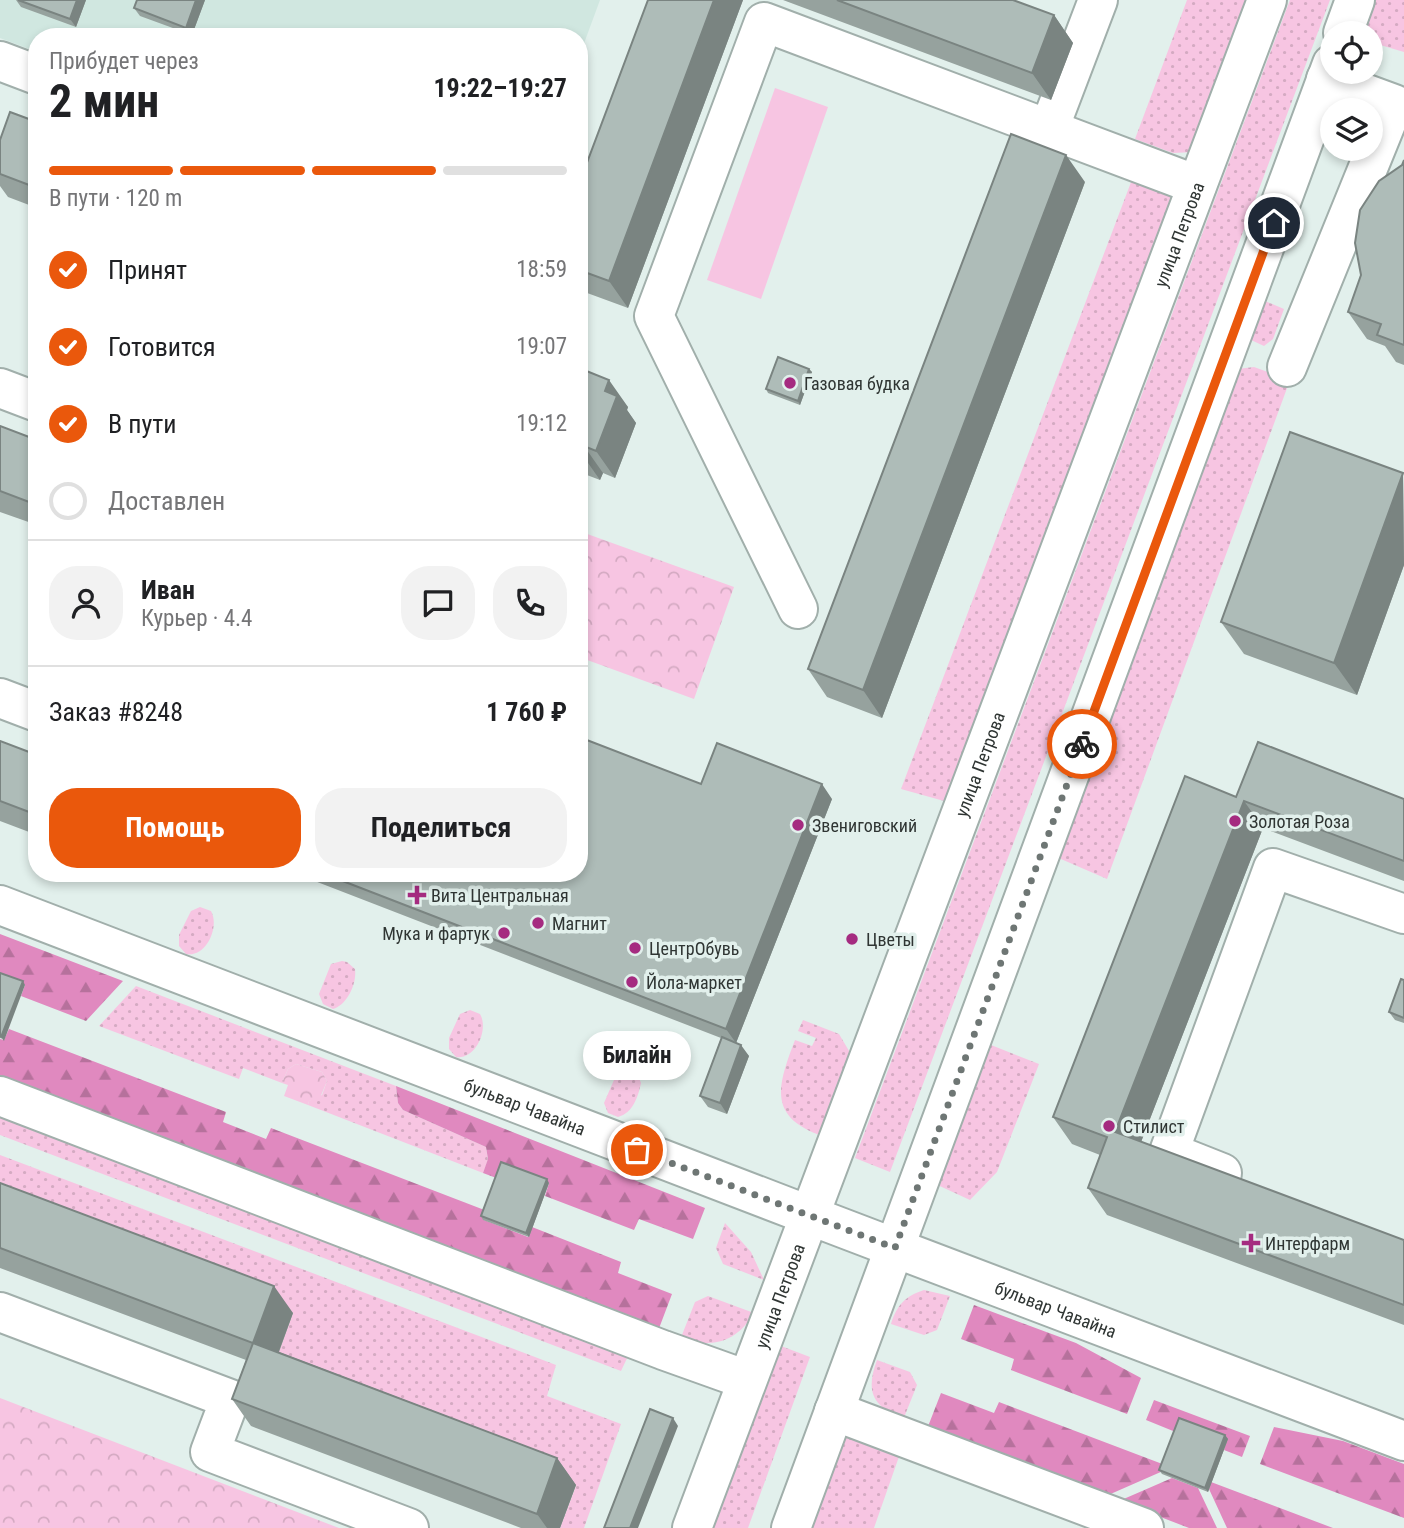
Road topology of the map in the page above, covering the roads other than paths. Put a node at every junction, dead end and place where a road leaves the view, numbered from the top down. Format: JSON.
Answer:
{"nodes":[{"id":1,"x":1098,"y":0,"type":"edge"},
{"id":2,"x":1267,"y":0,"type":"edge"},
{"id":3,"x":1355,"y":0,"type":"edge"},
{"id":4,"x":1347,"y":21,"type":"edge"},
{"id":5,"x":0,"y":61,"type":"edge"},
{"id":6,"x":28,"y":72,"type":"edge"},
{"id":7,"x":1325,"y":84,"type":"edge"},
{"id":8,"x":1353,"y":84,"type":"edge"},
{"id":9,"x":1049,"y":130,"type":"junction"},
{"id":10,"x":1197,"y":185,"type":"junction"},
{"id":11,"x":1287,"y":367,"type":"dead end"},
{"id":12,"x":0,"y":388,"type":"edge"},
{"id":13,"x":28,"y":399,"type":"edge"},
{"id":14,"x":798,"y":609,"type":"dead end"},
{"id":15,"x":0,"y":698,"type":"edge"},
{"id":16,"x":28,"y":709,"type":"edge"},
{"id":17,"x":0,"y":905,"type":"edge"},
{"id":18,"x":1404,"y":914,"type":"edge"},
{"id":19,"x":0,"y":1096,"type":"edge"},
{"id":20,"x":1260,"y":1187,"type":"edge"},
{"id":21,"x":811,"y":1216,"type":"junction"},
{"id":22,"x":895,"y":1248,"type":"junction"},
{"id":23,"x":0,"y":1312,"type":"edge"},
{"id":24,"x":747,"y":1380,"type":"junction"},
{"id":25,"x":834,"y":1411,"type":"junction"},
{"id":26,"x":1404,"y":1441,"type":"edge"},
{"id":27,"x":409,"y":1528,"type":"edge"},
{"id":28,"x":692,"y":1528,"type":"edge"},
{"id":29,"x":790,"y":1528,"type":"edge"},
{"id":30,"x":1144,"y":1528,"type":"edge"}],
"edges":[{"from":1,"to":9,"type":"main road"},
{"from":2,"to":10,"type":"main road","name":"улица Петрова"},
{"from":3,"to":4,"type":"main road"},
{"from":5,"to":6,"type":"main road"},
{"from":7,"to":22,"type":"main road"},
{"from":8,"to":11,"type":"main road"},
{"from":9,"to":10,"type":"main road"},
{"from":9,"to":14,"type":"main road"},
{"from":10,"to":21,"type":"main road","name":"улица Петрова"},
{"from":12,"to":13,"type":"main road"},
{"from":15,"to":16,"type":"main road"},
{"from":17,"to":21,"type":"main road","name":"бульвар Чавайна"},
{"from":18,"to":20,"type":"main road"},
{"from":19,"to":24,"type":"main road"},
{"from":21,"to":22,"type":"main road","name":"бульвар Чавайна"},
{"from":21,"to":24,"type":"main road","name":"улица Петрова"},
{"from":22,"to":25,"type":"main road"},
{"from":22,"to":26,"type":"main road","name":"бульвар Чавайна"},
{"from":23,"to":27,"type":"main road"},
{"from":24,"to":28,"type":"main road","name":"улица Петрова"},
{"from":25,"to":29,"type":"main road"},
{"from":25,"to":30,"type":"main road"}]}
